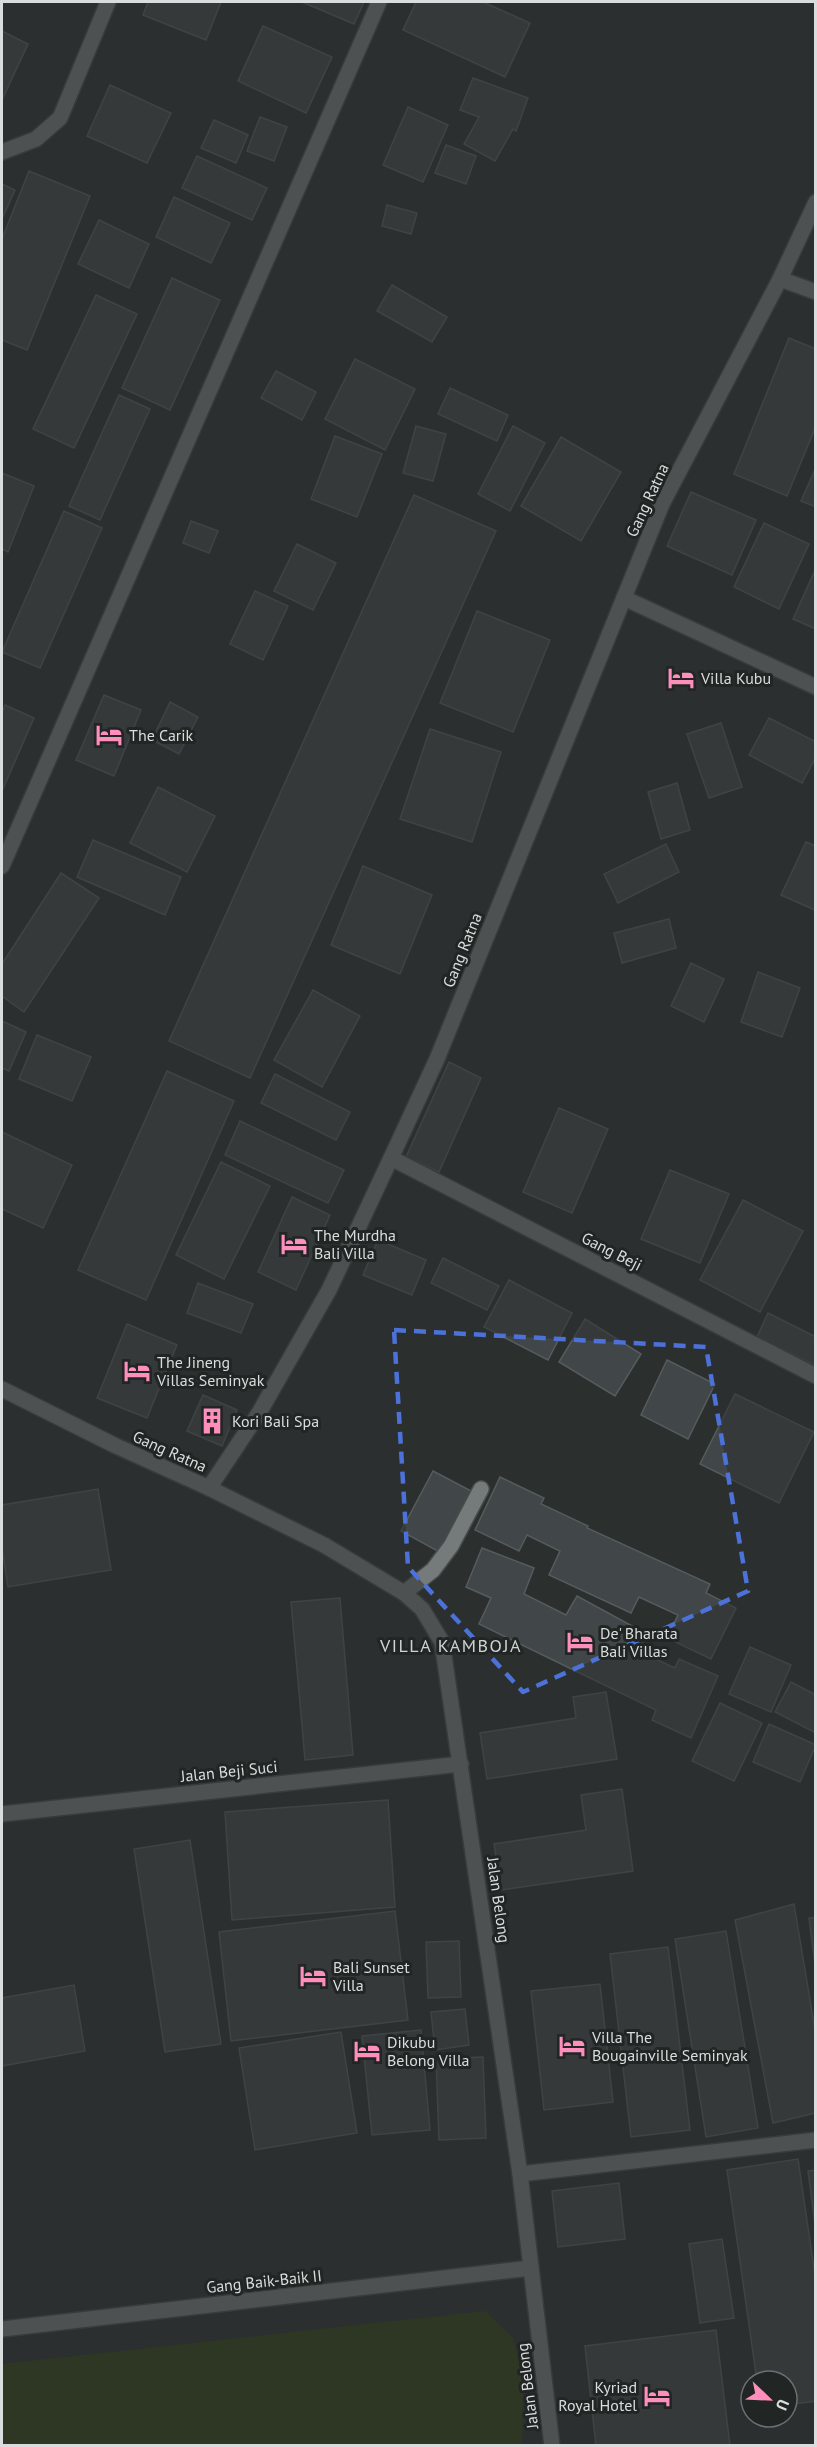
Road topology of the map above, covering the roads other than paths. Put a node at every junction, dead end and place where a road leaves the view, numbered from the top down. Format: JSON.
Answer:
{"nodes":[{"id":1,"x":108,"y":2,"type":"edge"},
{"id":2,"x":379,"y":2,"type":"edge"},
{"id":3,"x":2,"y":152,"type":"edge"},
{"id":4,"x":816,"y":202,"type":"edge"},
{"id":5,"x":780,"y":279,"type":"junction"},
{"id":6,"x":816,"y":292,"type":"edge"},
{"id":7,"x":624,"y":598,"type":"junction"},
{"id":8,"x":816,"y":687,"type":"edge"},
{"id":9,"x":2,"y":866,"type":"edge"},
{"id":10,"x":391,"y":1158,"type":"junction"},
{"id":11,"x":816,"y":1376,"type":"edge"},
{"id":12,"x":2,"y":1389,"type":"edge"},
{"id":13,"x":209,"y":1488,"type":"junction"},
{"id":14,"x":481,"y":1489,"type":"dead end"},
{"id":15,"x":404,"y":1593,"type":"junction"},
{"id":16,"x":461,"y":1764,"type":"junction"},
{"id":17,"x":2,"y":1814,"type":"edge"},
{"id":18,"x":816,"y":2140,"type":"edge"},
{"id":19,"x":520,"y":2174,"type":"junction"},
{"id":20,"x":531,"y":2268,"type":"junction"},
{"id":21,"x":2,"y":2329,"type":"edge"},
{"id":22,"x":552,"y":2445,"type":"edge"}],
"edges":[{"from":1,"to":3,"type":"street"},
{"from":2,"to":9,"type":"street"},
{"from":4,"to":5,"type":"street","name":"Gang Ratna"},
{"from":5,"to":6,"type":"street"},
{"from":5,"to":7,"type":"street","name":"Gang Ratna"},
{"from":7,"to":8,"type":"street"},
{"from":7,"to":10,"type":"street","name":"Gang Ratna"},
{"from":10,"to":11,"type":"street","name":"Gang Beji"},
{"from":10,"to":13,"type":"street","name":"Gang Ratna"},
{"from":12,"to":13,"type":"street","name":"Gang Ratna"},
{"from":13,"to":15,"type":"street","name":"Jalan Belong"},
{"from":14,"to":15,"type":"street"},
{"from":15,"to":16,"type":"street","name":"Jalan Belong"},
{"from":16,"to":17,"type":"street","name":"Jalan Beji Suci"},
{"from":16,"to":19,"type":"street","name":"Jalan Belong"},
{"from":18,"to":19,"type":"street"},
{"from":19,"to":20,"type":"street","name":"Jalan Belong"},
{"from":20,"to":21,"type":"street","name":"Gang Baik-Baik II"},
{"from":20,"to":22,"type":"street","name":"Jalan Belong"}]}
